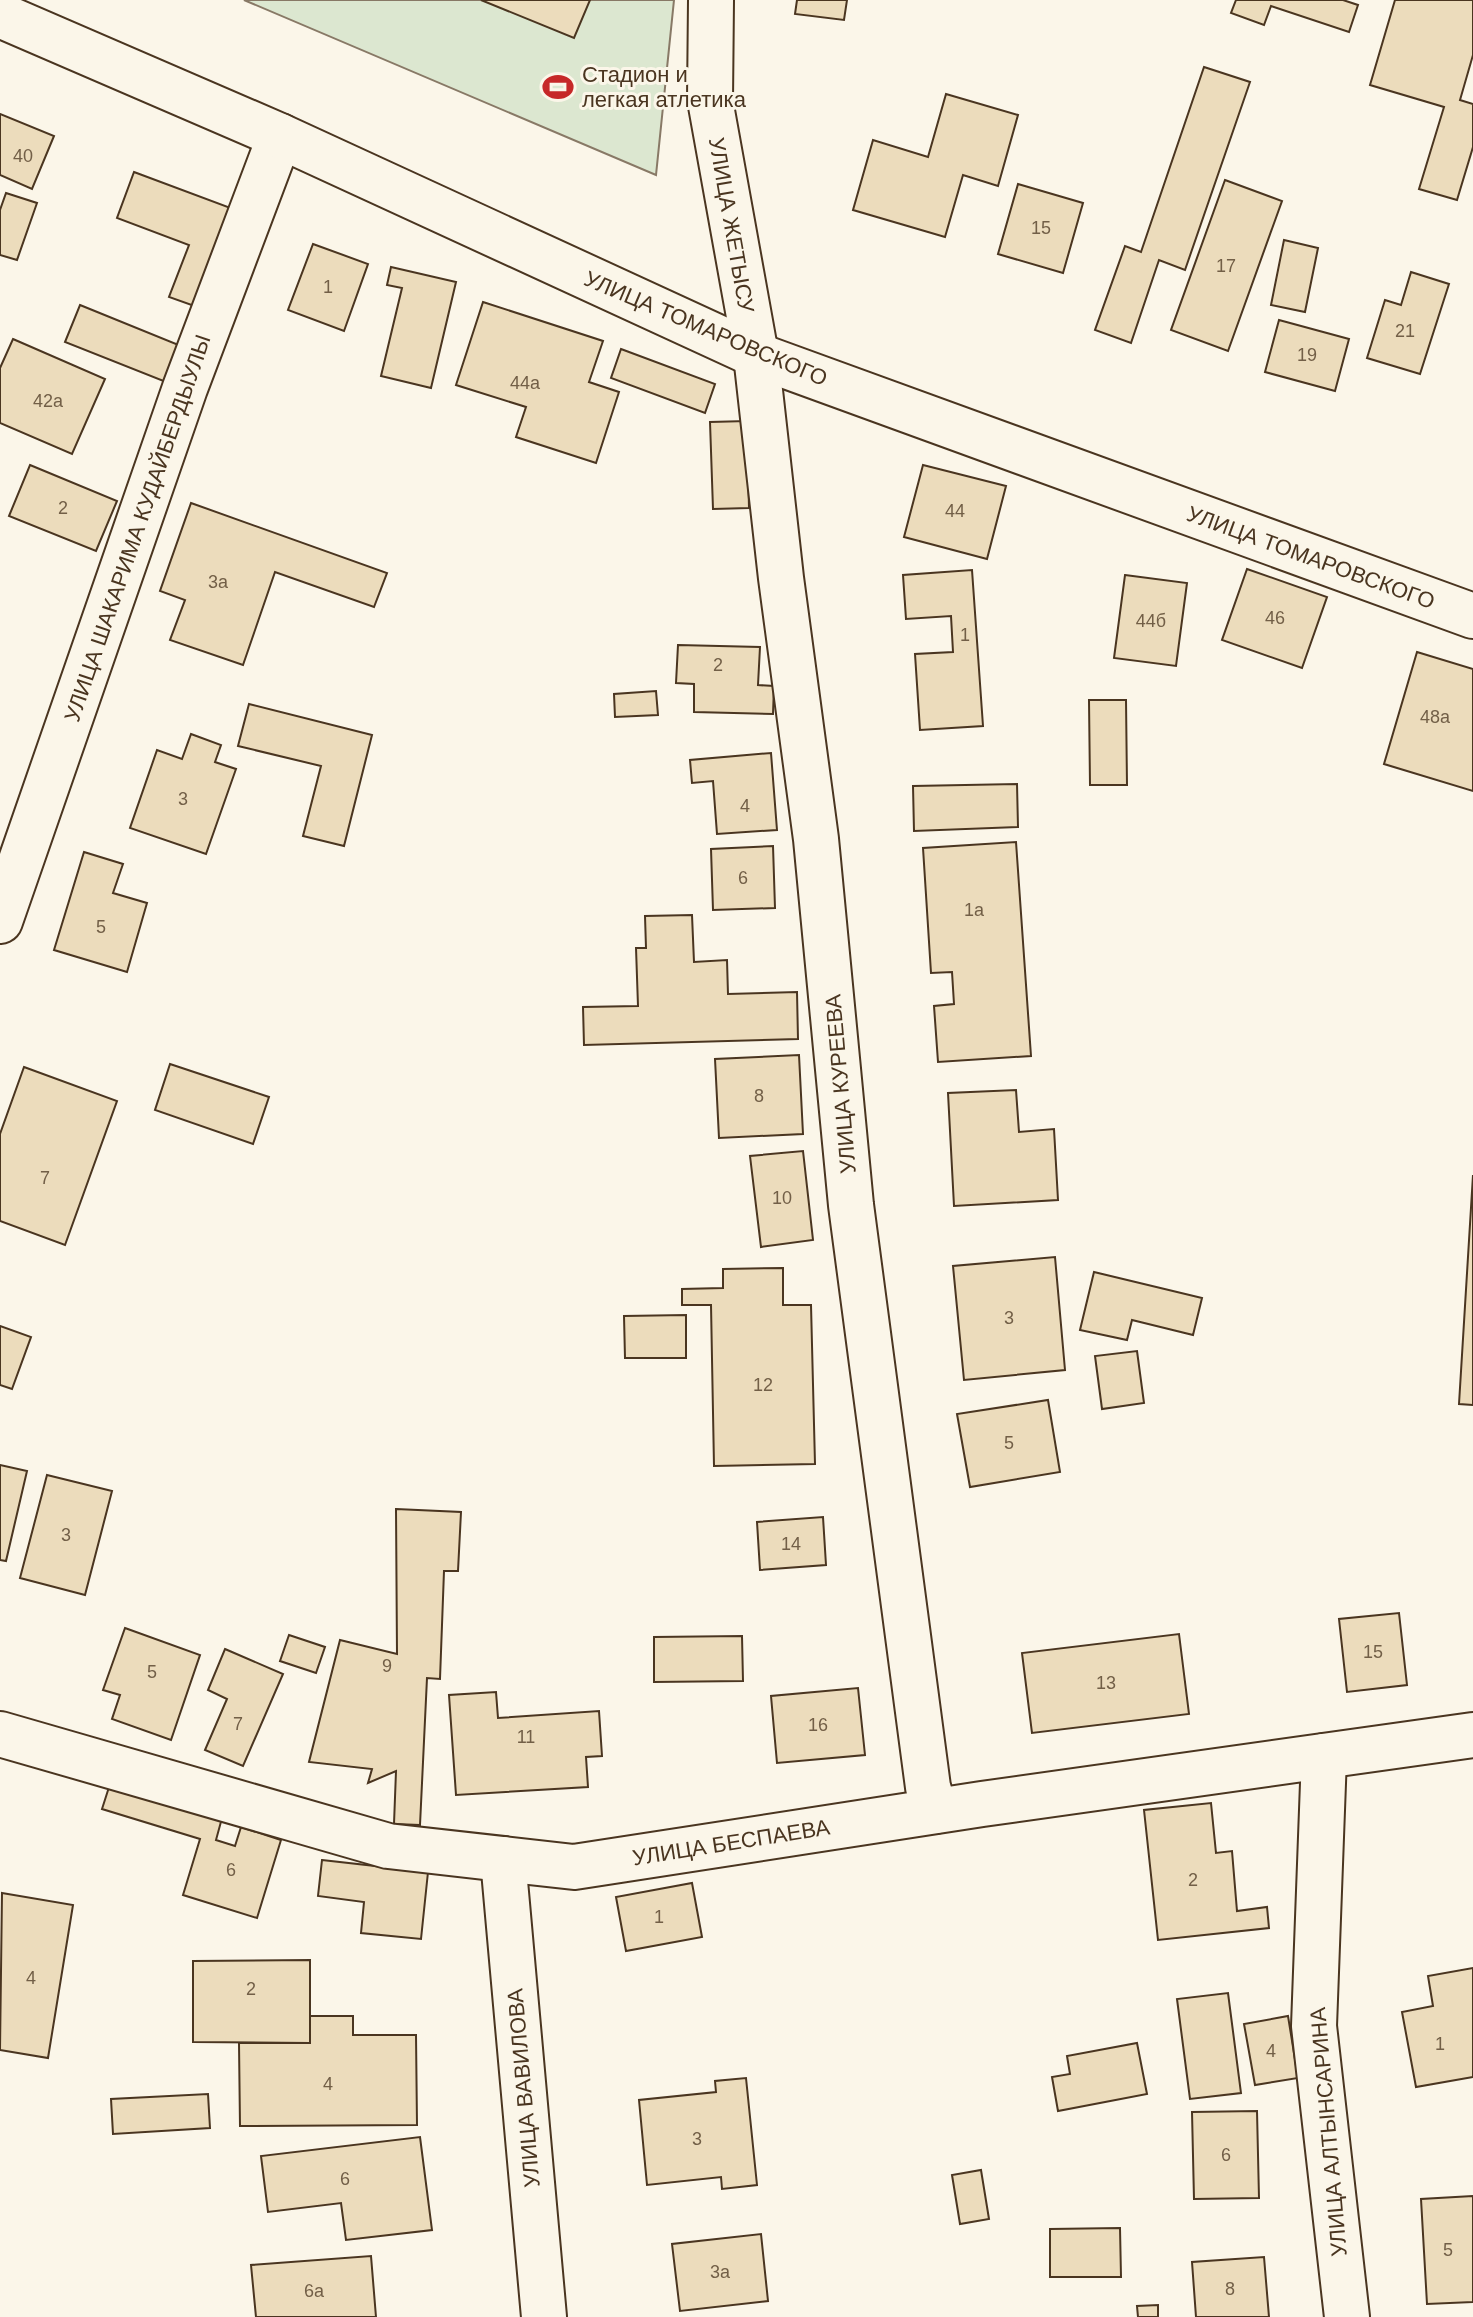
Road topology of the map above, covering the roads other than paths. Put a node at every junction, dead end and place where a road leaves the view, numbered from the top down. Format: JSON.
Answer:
{"nodes":[{"id":1,"x":711,"y":0,"type":"edge"},
{"id":2,"x":0,"y":15,"type":"edge"},
{"id":3,"x":280,"y":136,"type":"junction"},
{"id":4,"x":756,"y":355,"type":"junction"},
{"id":5,"x":1473,"y":616,"type":"edge"},
{"id":6,"x":0,"y":921,"type":"edge"},
{"id":7,"x":0,"y":1734,"type":"edge"},
{"id":8,"x":1473,"y":1735,"type":"edge"},
{"id":9,"x":1324,"y":1756,"type":"junction"},
{"id":10,"x":935,"y":1811,"type":"junction"},
{"id":11,"x":503,"y":1859,"type":"junction"},
{"id":12,"x":544,"y":2317,"type":"edge"},
{"id":13,"x":1347,"y":2317,"type":"edge"}],
"edges":[{"from":1,"to":4,"type":"street","name":"УЛИЦА ЖЕТЫСУ"},
{"from":2,"to":3,"type":"street","name":"УЛИЦА ТОМАРОВСКОГО"},
{"from":3,"to":4,"type":"street","name":"УЛИЦА ТОМАРОВСКОГО"},
{"from":3,"to":6,"type":"street","name":"УЛИЦА ШАКАРИМА КУДАЙБЕРДЫУЛЫ"},
{"from":4,"to":5,"type":"street","name":"УЛИЦА ТОМАРОВСКОГО"},
{"from":4,"to":10,"type":"street","name":"УЛИЦА КУРЕЕВА"},
{"from":7,"to":11,"type":"street","name":"УЛИЦА БЕСПАЕВА"},
{"from":8,"to":9,"type":"street","name":"УЛИЦА БЕСПАЕВА"},
{"from":9,"to":10,"type":"street","name":"УЛИЦА БЕСПАЕВА"},
{"from":9,"to":13,"type":"street","name":"УЛИЦА АЛТЫНСАРИНА"},
{"from":10,"to":11,"type":"street","name":"УЛИЦА БЕСПАЕВА"},
{"from":11,"to":12,"type":"street","name":"УЛИЦА ВАВИЛОВА"}]}
